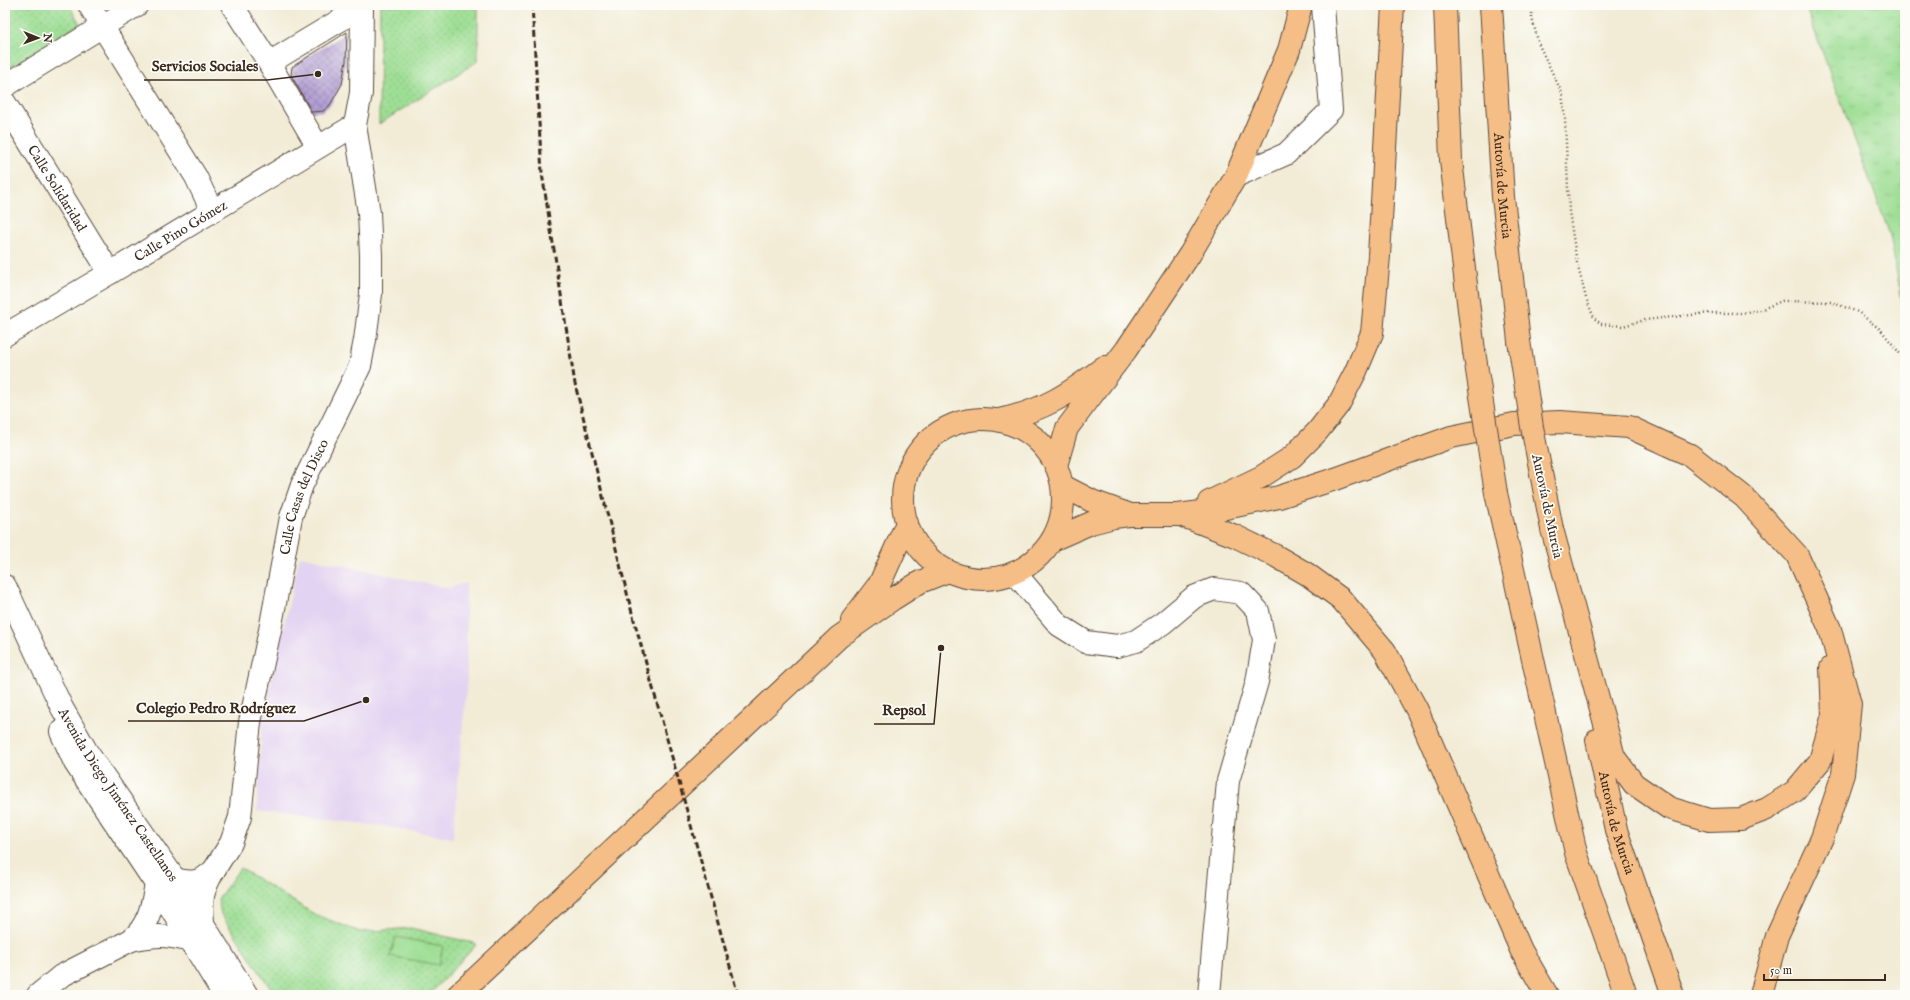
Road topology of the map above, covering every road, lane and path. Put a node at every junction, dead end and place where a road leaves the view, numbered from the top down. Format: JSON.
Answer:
{"nodes":[{"id":1,"x":88,"y":5,"type":"edge"},
{"id":2,"x":137,"y":5,"type":"edge"},
{"id":3,"x":232,"y":5,"type":"edge"},
{"id":4,"x":1312,"y":5,"type":"edge"},
{"id":5,"x":1393,"y":5,"type":"edge"},
{"id":6,"x":1445,"y":5,"type":"edge"},
{"id":7,"x":1491,"y":5,"type":"edge"},
{"id":8,"x":1532,"y":5,"type":"edge"},
{"id":9,"x":362,"y":6,"type":"edge"},
{"id":10,"x":102,"y":26,"type":"junction"},
{"id":11,"x":269,"y":63,"type":"junction"},
{"id":12,"x":5,"y":86,"type":"edge"},
{"id":13,"x":5,"y":103,"type":"edge"},
{"id":14,"x":355,"y":125,"type":"junction"},
{"id":15,"x":318,"y":147,"type":"junction"},
{"id":16,"x":1236,"y":176,"type":"junction"},
{"id":17,"x":212,"y":211,"type":"junction"},
{"id":18,"x":110,"y":273,"type":"junction"},
{"id":19,"x":6,"y":331,"type":"edge"},
{"id":20,"x":1126,"y":350,"type":"junction"},
{"id":21,"x":1905,"y":360,"type":"edge"},
{"id":22,"x":999,"y":420,"type":"junction"},
{"id":23,"x":1060,"y":476,"type":"junction"},
{"id":24,"x":1129,"y":515,"type":"junction"},
{"id":25,"x":1178,"y":515,"type":"junction"},
{"id":26,"x":907,"y":524,"type":"junction"},
{"id":27,"x":1552,"y":529,"type":"junction"},
{"id":28,"x":1052,"y":540,"type":"junction"},
{"id":29,"x":948,"y":571,"type":"junction"},
{"id":30,"x":1015,"y":573,"type":"junction"},
{"id":31,"x":5,"y":586,"type":"edge"},
{"id":32,"x":5,"y":616,"type":"edge"},
{"id":33,"x":1830,"y":629,"type":"junction"},
{"id":34,"x":839,"y":637,"type":"junction"},
{"id":35,"x":214,"y":870,"type":"junction"},
{"id":36,"x":165,"y":882,"type":"junction"},
{"id":37,"x":203,"y":922,"type":"junction"},
{"id":38,"x":131,"y":940,"type":"junction"},
{"id":39,"x":192,"y":942,"type":"junction"},
{"id":40,"x":38,"y":995,"type":"edge"},
{"id":41,"x":224,"y":995,"type":"edge"},
{"id":42,"x":247,"y":995,"type":"edge"},
{"id":43,"x":458,"y":995,"type":"edge"},
{"id":44,"x":1209,"y":995,"type":"edge"},
{"id":45,"x":1547,"y":995,"type":"edge"},
{"id":46,"x":1626,"y":995,"type":"edge"},
{"id":47,"x":1673,"y":995,"type":"edge"},
{"id":48,"x":1761,"y":995,"type":"edge"}],
"edges":[{"from":1,"to":10,"type":"street"},
{"from":2,"to":10,"type":"street"},
{"from":3,"to":11,"type":"street"},
{"from":4,"to":16,"type":"main road"},
{"from":4,"to":16,"type":"street"},
{"from":5,"to":25,"type":"main road"},
{"from":6,"to":46,"type":"main road","bridge":true},
{"from":7,"to":27,"type":"main road","name":"Autovía de Murcia","bridge":true},
{"from":8,"to":21,"type":"path"},
{"from":9,"to":11,"type":"street"},
{"from":9,"to":14,"type":"street","name":"Calle Casas del Disco"},
{"from":10,"to":12,"type":"street"},
{"from":10,"to":17,"type":"street"},
{"from":11,"to":15,"type":"street"},
{"from":13,"to":18,"type":"street","name":"Calle Solidaridad"},
{"from":14,"to":15,"type":"street","name":"Calle Pino Gómez"},
{"from":14,"to":35,"type":"street","name":"Calle Casas del Disco"},
{"from":15,"to":17,"type":"street","name":"Calle Pino Gómez"},
{"from":16,"to":20,"type":"main road"},
{"from":17,"to":18,"type":"street","name":"Calle Pino Gómez"},
{"from":18,"to":19,"type":"street","name":"Calle Pino Gómez"},
{"from":20,"to":22,"type":"main road"},
{"from":20,"to":23,"type":"main road"},
{"from":22,"to":23,"type":"main road"},
{"from":22,"to":26,"type":"main road"},
{"from":23,"to":24,"type":"main road"},
{"from":23,"to":28,"type":"main road"},
{"from":24,"to":25,"type":"main road"},
{"from":24,"to":28,"type":"main road"},
{"from":25,"to":33,"type":"main road"},
{"from":25,"to":45,"type":"main road"},
{"from":26,"to":29,"type":"main road"},
{"from":26,"to":34,"type":"main road"},
{"from":27,"to":33,"type":"main road"},
{"from":27,"to":47,"type":"main road","name":"Autovía de Murcia"},
{"from":28,"to":30,"type":"main road"},
{"from":29,"to":30,"type":"main road"},
{"from":29,"to":34,"type":"main road"},
{"from":30,"to":44,"type":"street"},
{"from":31,"to":36,"type":"street","name":"Avenida Diego Jiménez Castellanos"},
{"from":32,"to":36,"type":"street","name":"Avenida Diego Jiménez Castellanos"},
{"from":33,"to":48,"type":"main road"},
{"from":34,"to":43,"type":"main road"},
{"from":35,"to":36,"type":"street"},
{"from":35,"to":37,"type":"street","name":"Calle Casas del Disco"},
{"from":36,"to":37,"type":"street","name":"Avenida Diego Jiménez Castellanos"},
{"from":36,"to":38,"type":"street"},
{"from":36,"to":39,"type":"street","name":"Avenida Diego Jiménez Castellanos"},
{"from":37,"to":42,"type":"street","name":"Avenida Diego Jiménez Castellanos"},
{"from":38,"to":39,"type":"street"},
{"from":38,"to":40,"type":"street"},
{"from":39,"to":41,"type":"street","name":"Avenida Diego Jiménez Castellanos"}]}
